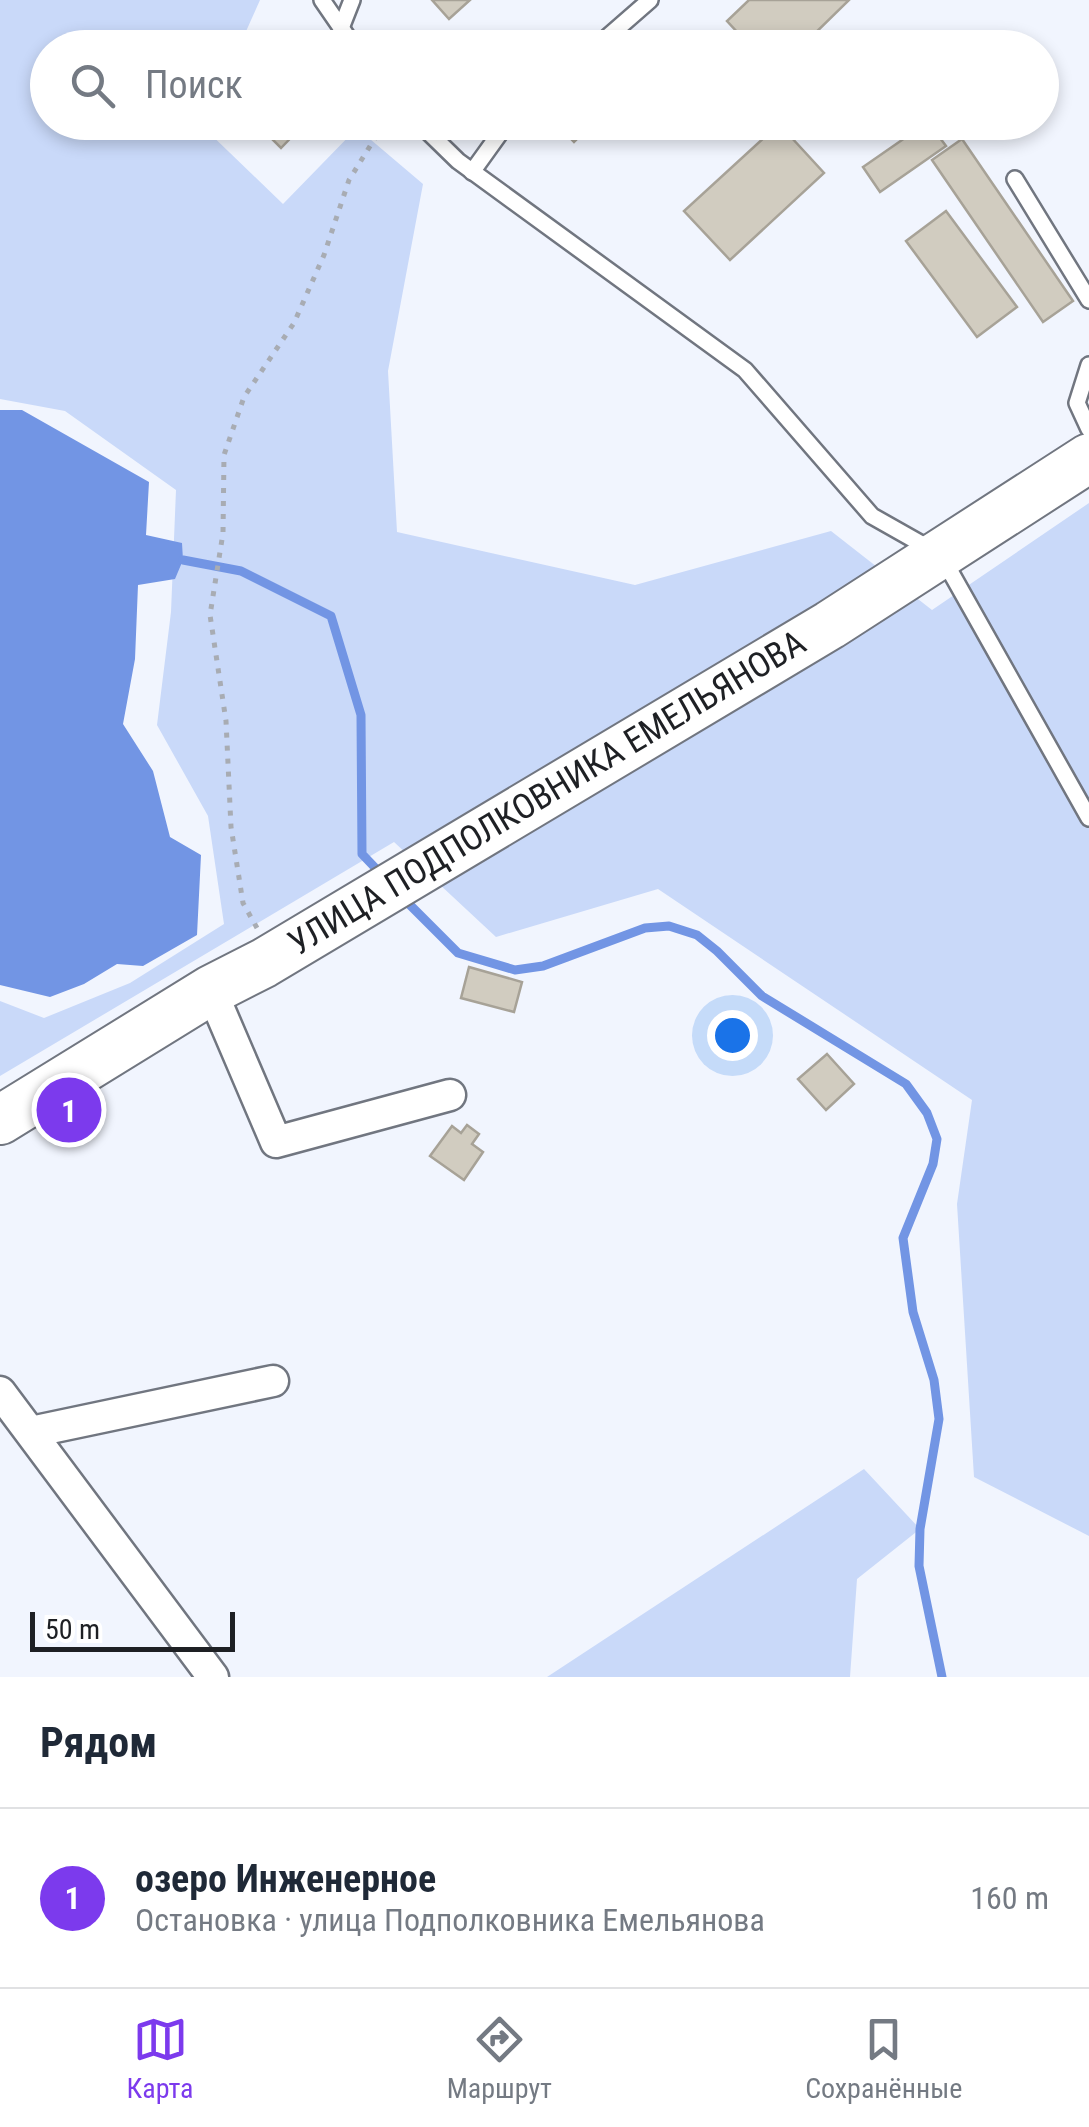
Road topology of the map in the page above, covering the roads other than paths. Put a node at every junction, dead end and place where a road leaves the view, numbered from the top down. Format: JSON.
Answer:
{"nodes":[{"id":1,"x":322,"y":0,"type":"edge"},
{"id":2,"x":352,"y":0,"type":"edge"},
{"id":3,"x":650,"y":0,"type":"edge"},
{"id":4,"x":341,"y":28,"type":"joint"},
{"id":5,"x":616,"y":30,"type":"edge"},
{"id":6,"x":437,"y":140,"type":"edge"},
{"id":7,"x":495,"y":140,"type":"edge"},
{"id":8,"x":472,"y":172,"type":"junction"},
{"id":9,"x":1015,"y":179,"type":"dead end"},
{"id":10,"x":1089,"y":300,"type":"edge"},
{"id":11,"x":1089,"y":365,"type":"edge"},
{"id":12,"x":1089,"y":429,"type":"edge"},
{"id":13,"x":1089,"y":458,"type":"edge"},
{"id":14,"x":942,"y":555,"type":"junction"},
{"id":15,"x":1089,"y":818,"type":"edge"},
{"id":16,"x":211,"y":990,"type":"junction"},
{"id":17,"x":450,"y":1095,"type":"dead end"},
{"id":18,"x":0,"y":1120,"type":"edge"},
{"id":19,"x":273,"y":1381,"type":"dead end"},
{"id":20,"x":0,"y":1392,"type":"edge"},
{"id":21,"x":30,"y":1432,"type":"junction"},
{"id":22,"x":214,"y":1677,"type":"edge"}],
"edges":[{"from":1,"to":4,"type":"lane"},
{"from":2,"to":4,"type":"lane"},
{"from":3,"to":5,"type":"lane"},
{"from":6,"to":8,"type":"lane"},
{"from":7,"to":8,"type":"lane"},
{"from":8,"to":14,"type":"lane"},
{"from":9,"to":10,"type":"lane"},
{"from":11,"to":12,"type":"lane"},
{"from":13,"to":14,"type":"main road","name":"УЛИЦА ПОДПОЛКОВНИКА ЕМЕЛЬЯНОВА"},
{"from":14,"to":15,"type":"lane"},
{"from":14,"to":16,"type":"main road","name":"УЛИЦА ПОДПОЛКОВНИКА ЕМЕЛЬЯНОВА"},
{"from":16,"to":17,"type":"street"},
{"from":16,"to":18,"type":"main road","name":"УЛИЦА ПОДПОЛКОВНИКА ЕМЕЛЬЯНОВА"},
{"from":19,"to":21,"type":"street"},
{"from":20,"to":21,"type":"street"},
{"from":21,"to":22,"type":"street"}]}
